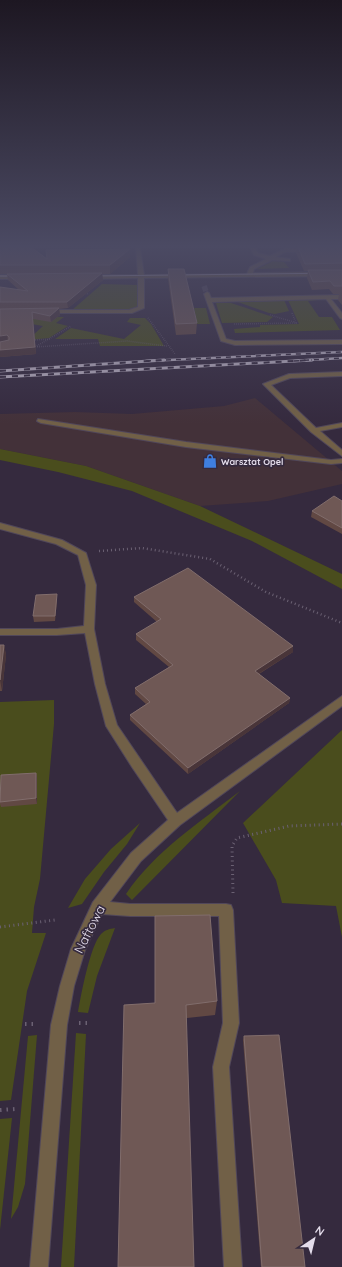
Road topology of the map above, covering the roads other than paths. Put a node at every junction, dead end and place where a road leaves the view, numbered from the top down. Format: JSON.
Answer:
{"nodes":[{"id":1,"x":141,"y":306,"type":"edge"},
{"id":2,"x":212,"y":306,"type":"tunnel mouth"},
{"id":3,"x":334,"y":306,"type":"edge"},
{"id":4,"x":41,"y":312,"type":"edge"},
{"id":5,"x":342,"y":317,"type":"edge"},
{"id":6,"x":342,"y":342,"type":"edge"},
{"id":7,"x":342,"y":374,"type":"edge"},
{"id":8,"x":41,"y":422,"type":"dead end"},
{"id":9,"x":342,"y":425,"type":"edge"},
{"id":10,"x":314,"y":430,"type":"junction"},
{"id":11,"x":342,"y":454,"type":"edge"},
{"id":12,"x":342,"y":461,"type":"edge"},
{"id":13,"x":0,"y":526,"type":"edge"},
{"id":14,"x":89,"y":629,"type":"junction"},
{"id":15,"x":0,"y":632,"type":"edge"},
{"id":16,"x":342,"y":700,"type":"edge"},
{"id":17,"x":176,"y":821,"type":"junction"},
{"id":18,"x":98,"y":907,"type":"junction"},
{"id":19,"x":39,"y":1267,"type":"edge"},
{"id":20,"x":233,"y":1267,"type":"edge"}],
"edges":[{"from":1,"to":4,"type":"street"},
{"from":2,"to":6,"type":"street"},
{"from":3,"to":5,"type":"street"},
{"from":7,"to":10,"type":"street"},
{"from":8,"to":12,"type":"street"},
{"from":9,"to":10,"type":"street"},
{"from":10,"to":11,"type":"street"},
{"from":13,"to":14,"type":"street"},
{"from":14,"to":15,"type":"street"},
{"from":14,"to":17,"type":"street"},
{"from":16,"to":17,"type":"street","name":"Naftowa"},
{"from":17,"to":18,"type":"street","name":"Naftowa"},
{"from":18,"to":19,"type":"street","name":"Naftowa"},
{"from":18,"to":20,"type":"street"}]}
